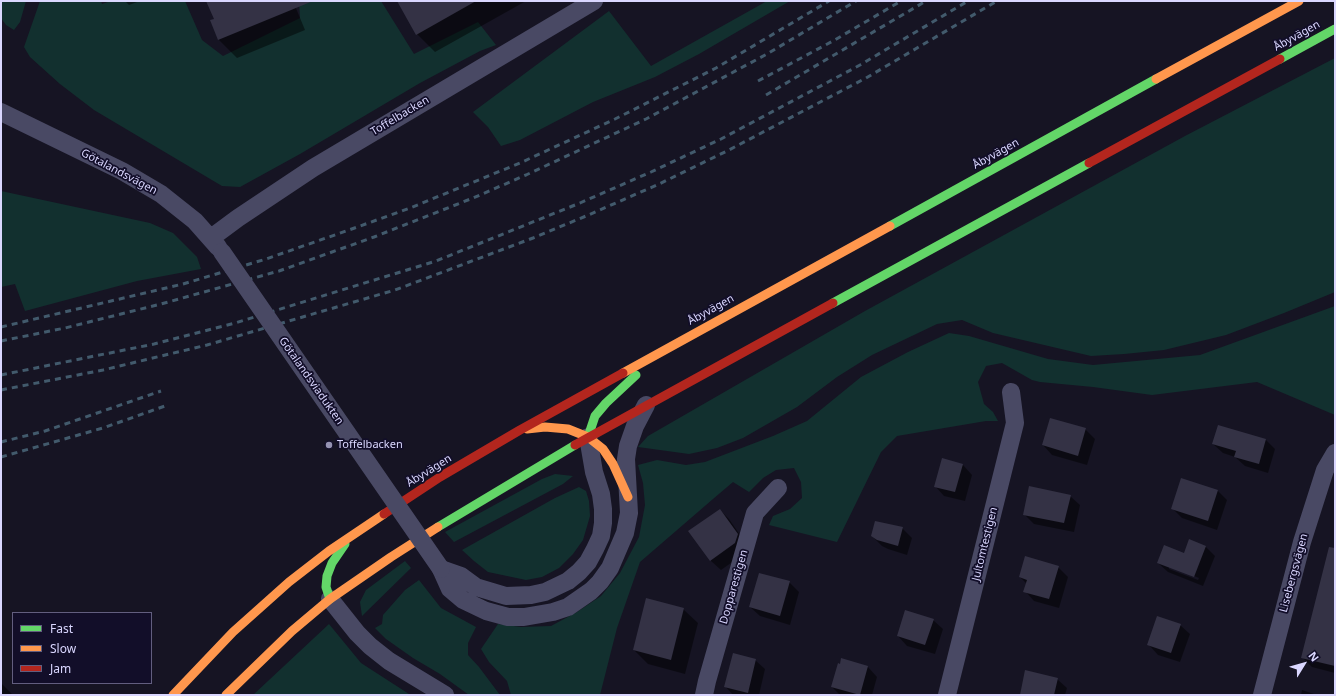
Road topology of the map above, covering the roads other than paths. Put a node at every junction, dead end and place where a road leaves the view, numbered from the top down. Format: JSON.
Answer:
{"nodes":[{"id":1,"x":594,"y":1,"type":"edge"},
{"id":2,"x":1299,"y":1,"type":"edge"},
{"id":3,"x":1335,"y":29,"type":"edge"},
{"id":4,"x":1,"y":112,"type":"edge"},
{"id":5,"x":211,"y":238,"type":"junction"},
{"id":6,"x":222,"y":252,"type":"joint"},
{"id":7,"x":662,"y":351,"type":"junction"},
{"id":8,"x":1011,"y":392,"type":"dead end"},
{"id":9,"x":646,"y":405,"type":"junction"},
{"id":10,"x":520,"y":430,"type":"junction"},
{"id":11,"x":588,"y":437,"type":"junction"},
{"id":12,"x":1335,"y":453,"type":"edge"},
{"id":13,"x":778,"y":488,"type":"dead end"},
{"id":14,"x":628,"y":497,"type":"junction"},
{"id":15,"x":349,"y":538,"type":"junction"},
{"id":16,"x":441,"y":569,"type":"junction"},
{"id":17,"x":330,"y":599,"type":"junction"},
{"id":18,"x":173,"y":695,"type":"edge"},
{"id":19,"x":226,"y":695,"type":"edge"},
{"id":20,"x":445,"y":695,"type":"edge"},
{"id":21,"x":704,"y":695,"type":"edge"},
{"id":22,"x":947,"y":695,"type":"edge"},
{"id":23,"x":1262,"y":695,"type":"edge"}],
"edges":[{"from":1,"to":5,"type":"street","name":"Toffelbacken"},
{"from":2,"to":7,"type":"street","name":"Åbyvägen"},
{"from":3,"to":9,"type":"street","name":"Åbyvägen"},
{"from":4,"to":5,"type":"street","name":"Götalandsvägen"},
{"from":5,"to":6,"type":"street","name":"Götalandsvägen"},
{"from":6,"to":16,"type":"street","name":"Götalandsviadukten","bridge":true},
{"from":7,"to":10,"type":"street","name":"Åbyvägen"},
{"from":7,"to":11,"type":"street"},
{"from":8,"to":22,"type":"street","name":"Jultomtestigen"},
{"from":9,"to":11,"type":"street","name":"Åbyvägen"},
{"from":9,"to":14,"type":"street","name":"Götalandsviadukten"},
{"from":10,"to":11,"type":"street"},
{"from":10,"to":15,"type":"street","name":"Åbyvägen"},
{"from":11,"to":14,"type":"street"},
{"from":11,"to":16,"type":"street"},
{"from":11,"to":17,"type":"street","name":"Åbyvägen"},
{"from":12,"to":23,"type":"street","name":"Lisebergsvägen"},
{"from":13,"to":21,"type":"street","name":"Dopparestigen"},
{"from":14,"to":16,"type":"street","name":"Götalandsviadukten"},
{"from":15,"to":17,"type":"street"},
{"from":15,"to":18,"type":"street","name":"Åbyvägen"},
{"from":17,"to":19,"type":"street","name":"Åbyvägen"},
{"from":17,"to":20,"type":"street"}]}
